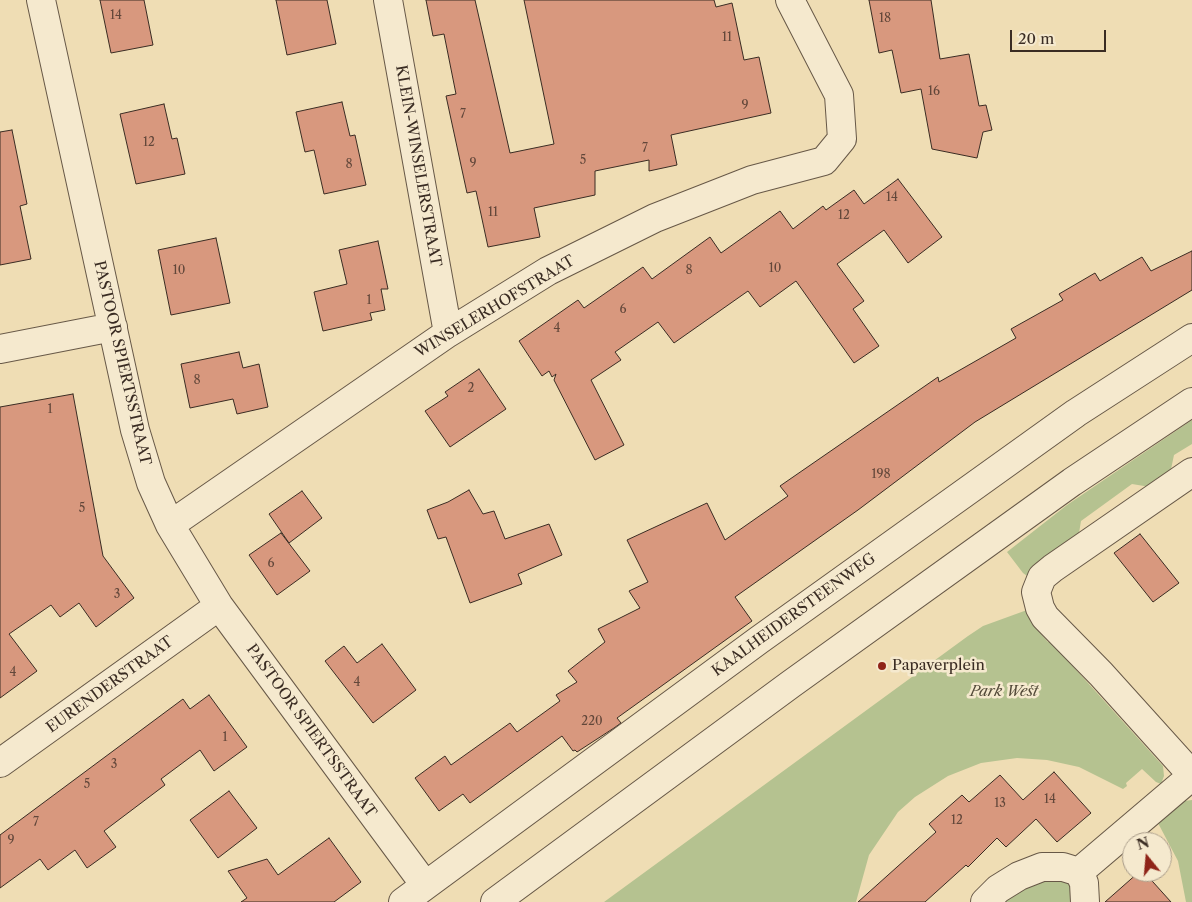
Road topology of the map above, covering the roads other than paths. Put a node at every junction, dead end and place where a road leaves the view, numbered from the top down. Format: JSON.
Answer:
{"nodes":[{"id":1,"x":41,"y":0,"type":"edge"},
{"id":2,"x":388,"y":0,"type":"edge"},
{"id":3,"x":790,"y":0,"type":"edge"},
{"id":4,"x":113,"y":327,"type":"junction"},
{"id":5,"x":448,"y":333,"type":"junction"},
{"id":6,"x":1192,"y":338,"type":"edge"},
{"id":7,"x":0,"y":349,"type":"edge"},
{"id":8,"x":1192,"y":402,"type":"edge"},
{"id":9,"x":1192,"y":472,"type":"edge"},
{"id":10,"x":170,"y":525,"type":"junction"},
{"id":11,"x":219,"y":606,"type":"junction"},
{"id":12,"x":0,"y":763,"type":"edge"},
{"id":13,"x":1192,"y":775,"type":"edge"},
{"id":14,"x":1079,"y":872,"type":"junction"},
{"id":15,"x":425,"y":886,"type":"junction"},
{"id":16,"x":403,"y":902,"type":"edge"},
{"id":17,"x":495,"y":902,"type":"edge"},
{"id":18,"x":985,"y":902,"type":"edge"},
{"id":19,"x":1085,"y":902,"type":"edge"}],
"edges":[{"from":1,"to":4,"type":"street","name":"PASTOOR SPIERTSSTRAAT"},
{"from":2,"to":5,"type":"street","name":"KLEIN-WINSELERSTRAAT"},
{"from":3,"to":5,"type":"street","name":"WINSELERHOFSTRAAT"},
{"from":4,"to":7,"type":"street"},
{"from":4,"to":10,"type":"street","name":"PASTOOR SPIERTSSTRAAT"},
{"from":5,"to":10,"type":"street","name":"WINSELERHOFSTRAAT"},
{"from":6,"to":15,"type":"street","name":"KAALHEIDERSTEENWEG"},
{"from":8,"to":17,"type":"street"},
{"from":9,"to":13,"type":"street"},
{"from":10,"to":11,"type":"street","name":"PASTOOR SPIERTSSTRAAT"},
{"from":11,"to":12,"type":"street","name":"EURENDERSTRAAT"},
{"from":11,"to":15,"type":"street","name":"PASTOOR SPIERTSSTRAAT"},
{"from":13,"to":14,"type":"street"},
{"from":14,"to":18,"type":"street"},
{"from":14,"to":19,"type":"street"},
{"from":15,"to":16,"type":"street","name":"KAALHEIDERSTEENWEG"}]}
